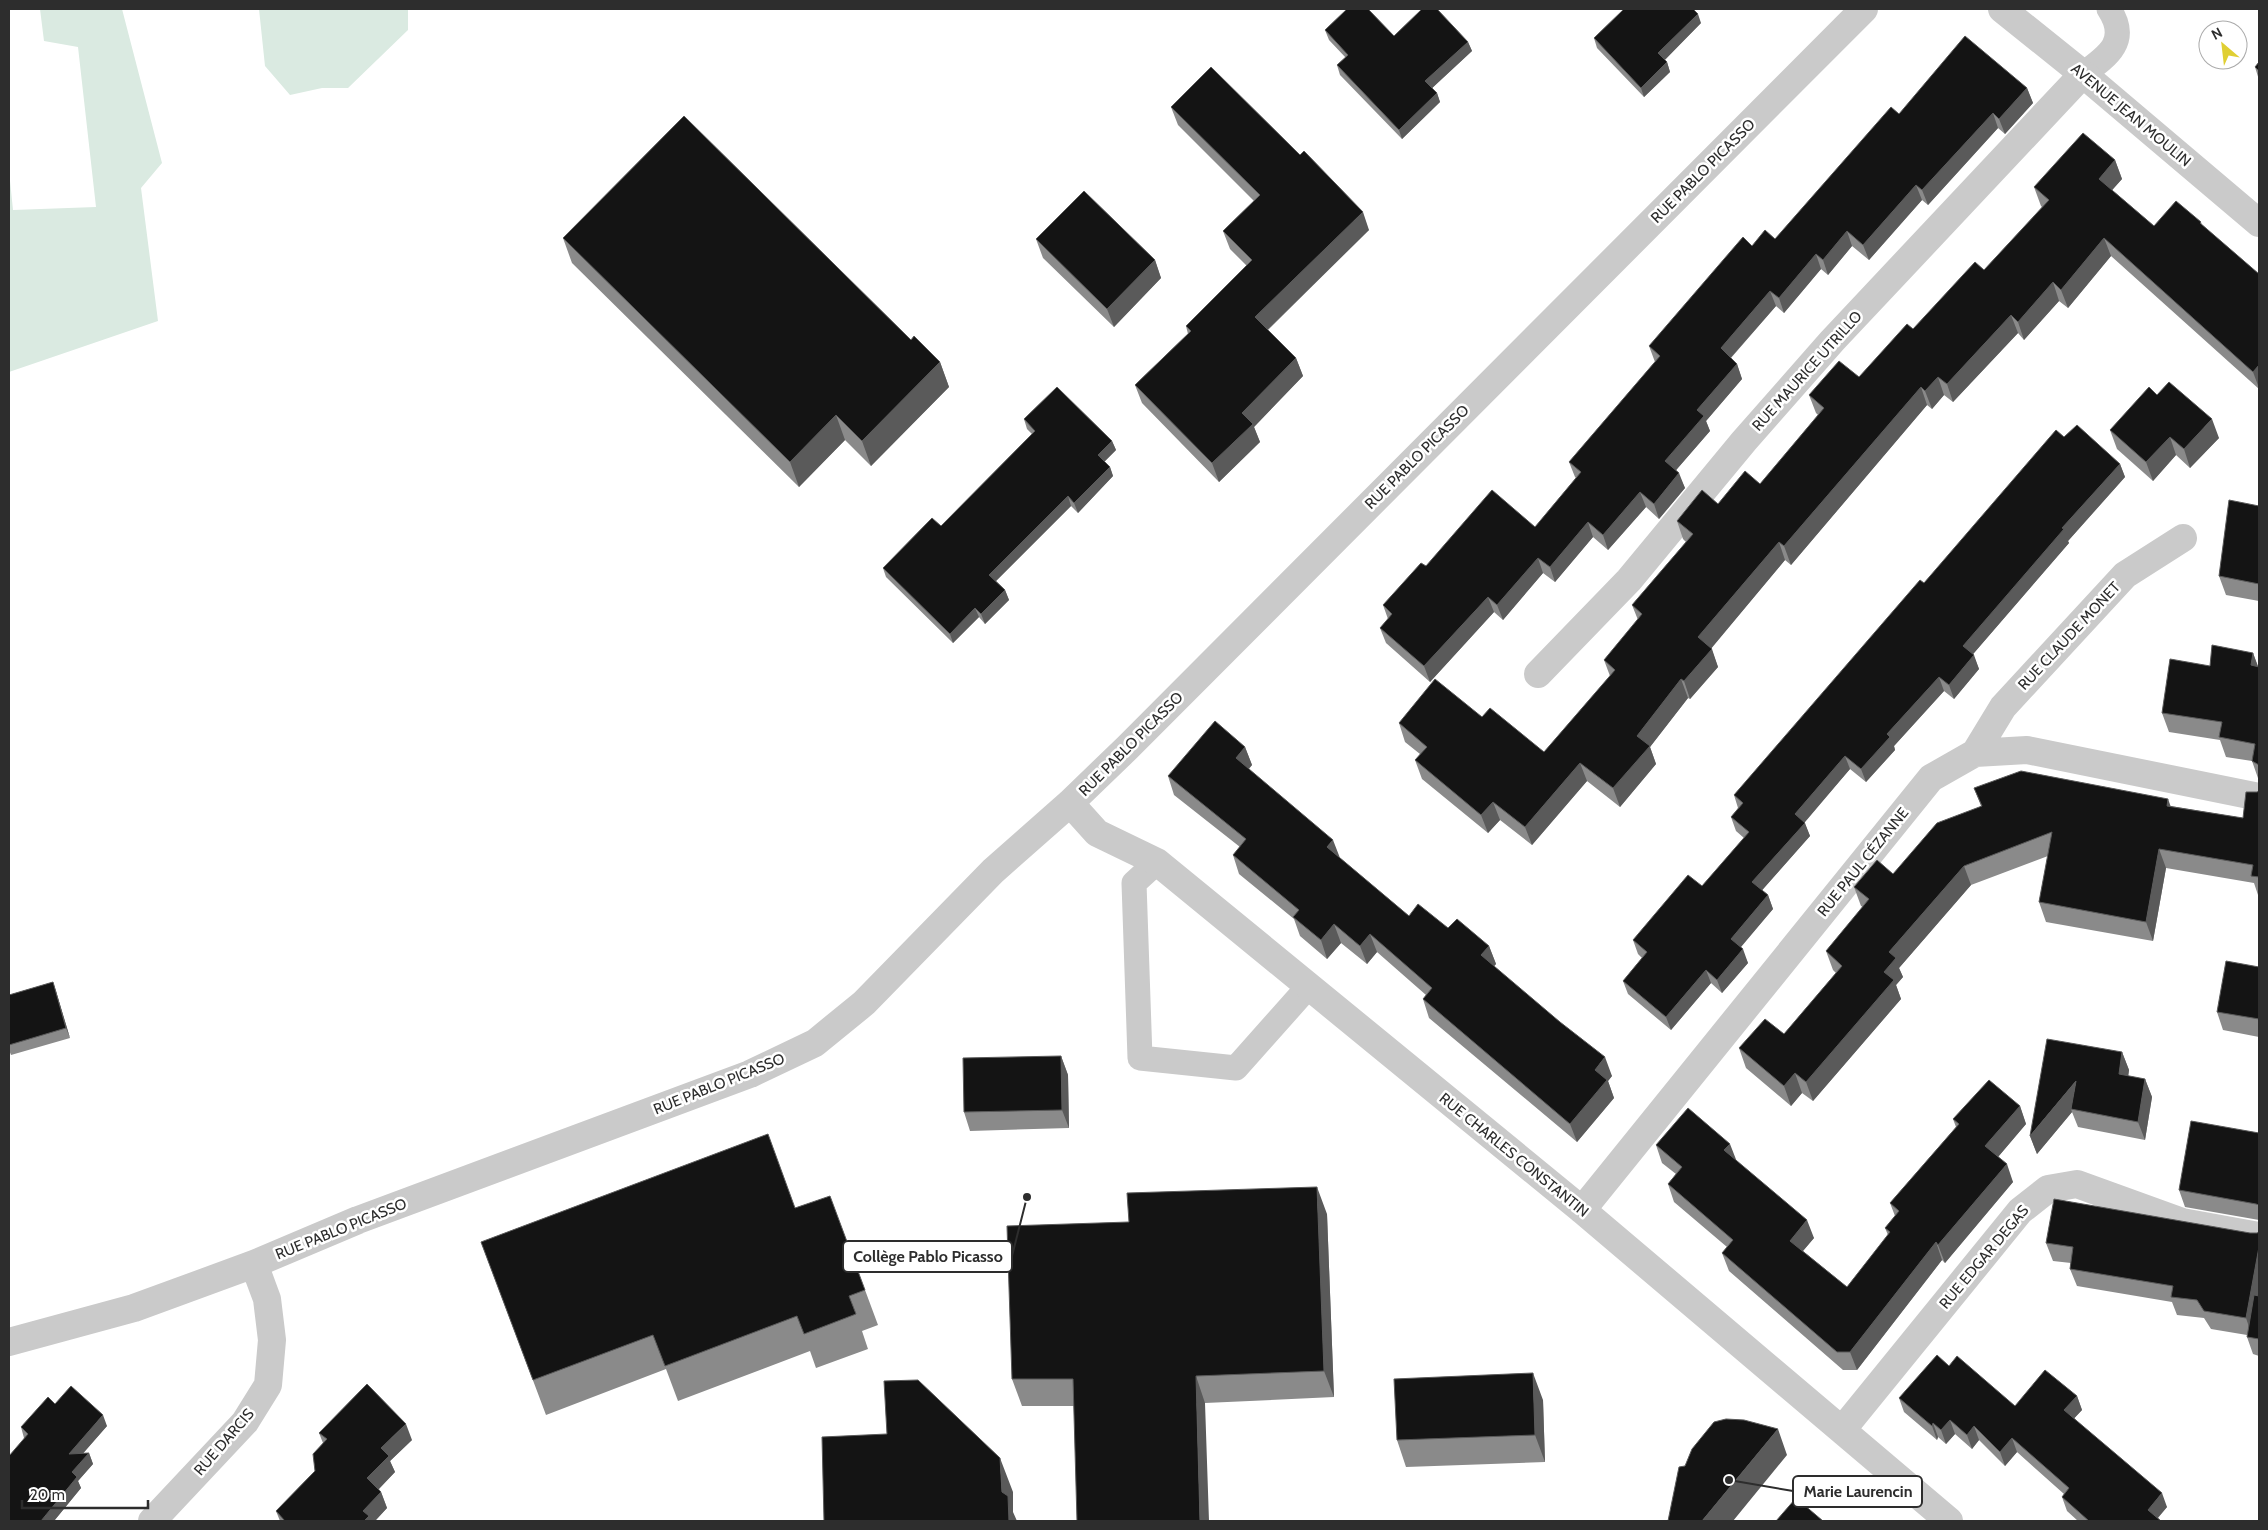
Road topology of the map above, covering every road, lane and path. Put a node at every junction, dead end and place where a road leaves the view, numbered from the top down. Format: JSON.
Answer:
{"nodes":[{"id":1,"x":1864,"y":9,"type":"edge"},
{"id":2,"x":2002,"y":9,"type":"edge"},
{"id":3,"x":2109,"y":9,"type":"edge"},
{"id":4,"x":2083,"y":74,"type":"junction"},
{"id":5,"x":2259,"y":223,"type":"edge"},
{"id":6,"x":2183,"y":538,"type":"dead end"},
{"id":7,"x":1538,"y":674,"type":"dead end"},
{"id":8,"x":1975,"y":752,"type":"junction"},
{"id":9,"x":2259,"y":797,"type":"edge"},
{"id":10,"x":1070,"y":803,"type":"junction"},
{"id":11,"x":1157,"y":862,"type":"junction"},
{"id":12,"x":1308,"y":987,"type":"junction"},
{"id":13,"x":1582,"y":1210,"type":"junction"},
{"id":14,"x":2259,"y":1236,"type":"edge"},
{"id":15,"x":254,"y":1264,"type":"junction"},
{"id":16,"x":9,"y":1342,"type":"edge"},
{"id":17,"x":1842,"y":1430,"type":"junction"},
{"id":18,"x":152,"y":1521,"type":"edge"},
{"id":19,"x":1949,"y":1521,"type":"edge"}],
"edges":[{"from":1,"to":10,"type":"street","name":"RUE PABLO PICASSO"},
{"from":2,"to":4,"type":"street","name":"AVENUE JEAN MOULIN"},
{"from":3,"to":4,"type":"lane"},
{"from":4,"to":5,"type":"street","name":"AVENUE JEAN MOULIN"},
{"from":4,"to":7,"type":"street","name":"RUE MAURICE UTRILLO"},
{"from":6,"to":8,"type":"street","name":"RUE CLAUDE MONET"},
{"from":8,"to":9,"type":"street","name":"RUE PAUL CÉZANNE"},
{"from":8,"to":13,"type":"street","name":"RUE PAUL CÉZANNE"},
{"from":10,"to":11,"type":"street","name":"RUE CHARLES CONSTANTIN"},
{"from":10,"to":15,"type":"street","name":"RUE PABLO PICASSO"},
{"from":11,"to":12,"type":"street","name":"RUE CHARLES CONSTANTIN"},
{"from":11,"to":12,"type":"lane"},
{"from":12,"to":13,"type":"street","name":"RUE CHARLES CONSTANTIN"},
{"from":13,"to":17,"type":"street","name":"RUE CHARLES CONSTANTIN"},
{"from":14,"to":17,"type":"street","name":"RUE EDGAR DEGAS"},
{"from":15,"to":16,"type":"street","name":"RUE PABLO PICASSO"},
{"from":15,"to":18,"type":"street","name":"RUE DARCIS"},
{"from":17,"to":19,"type":"street","name":"RUE CHARLES CONSTANTIN"}]}
